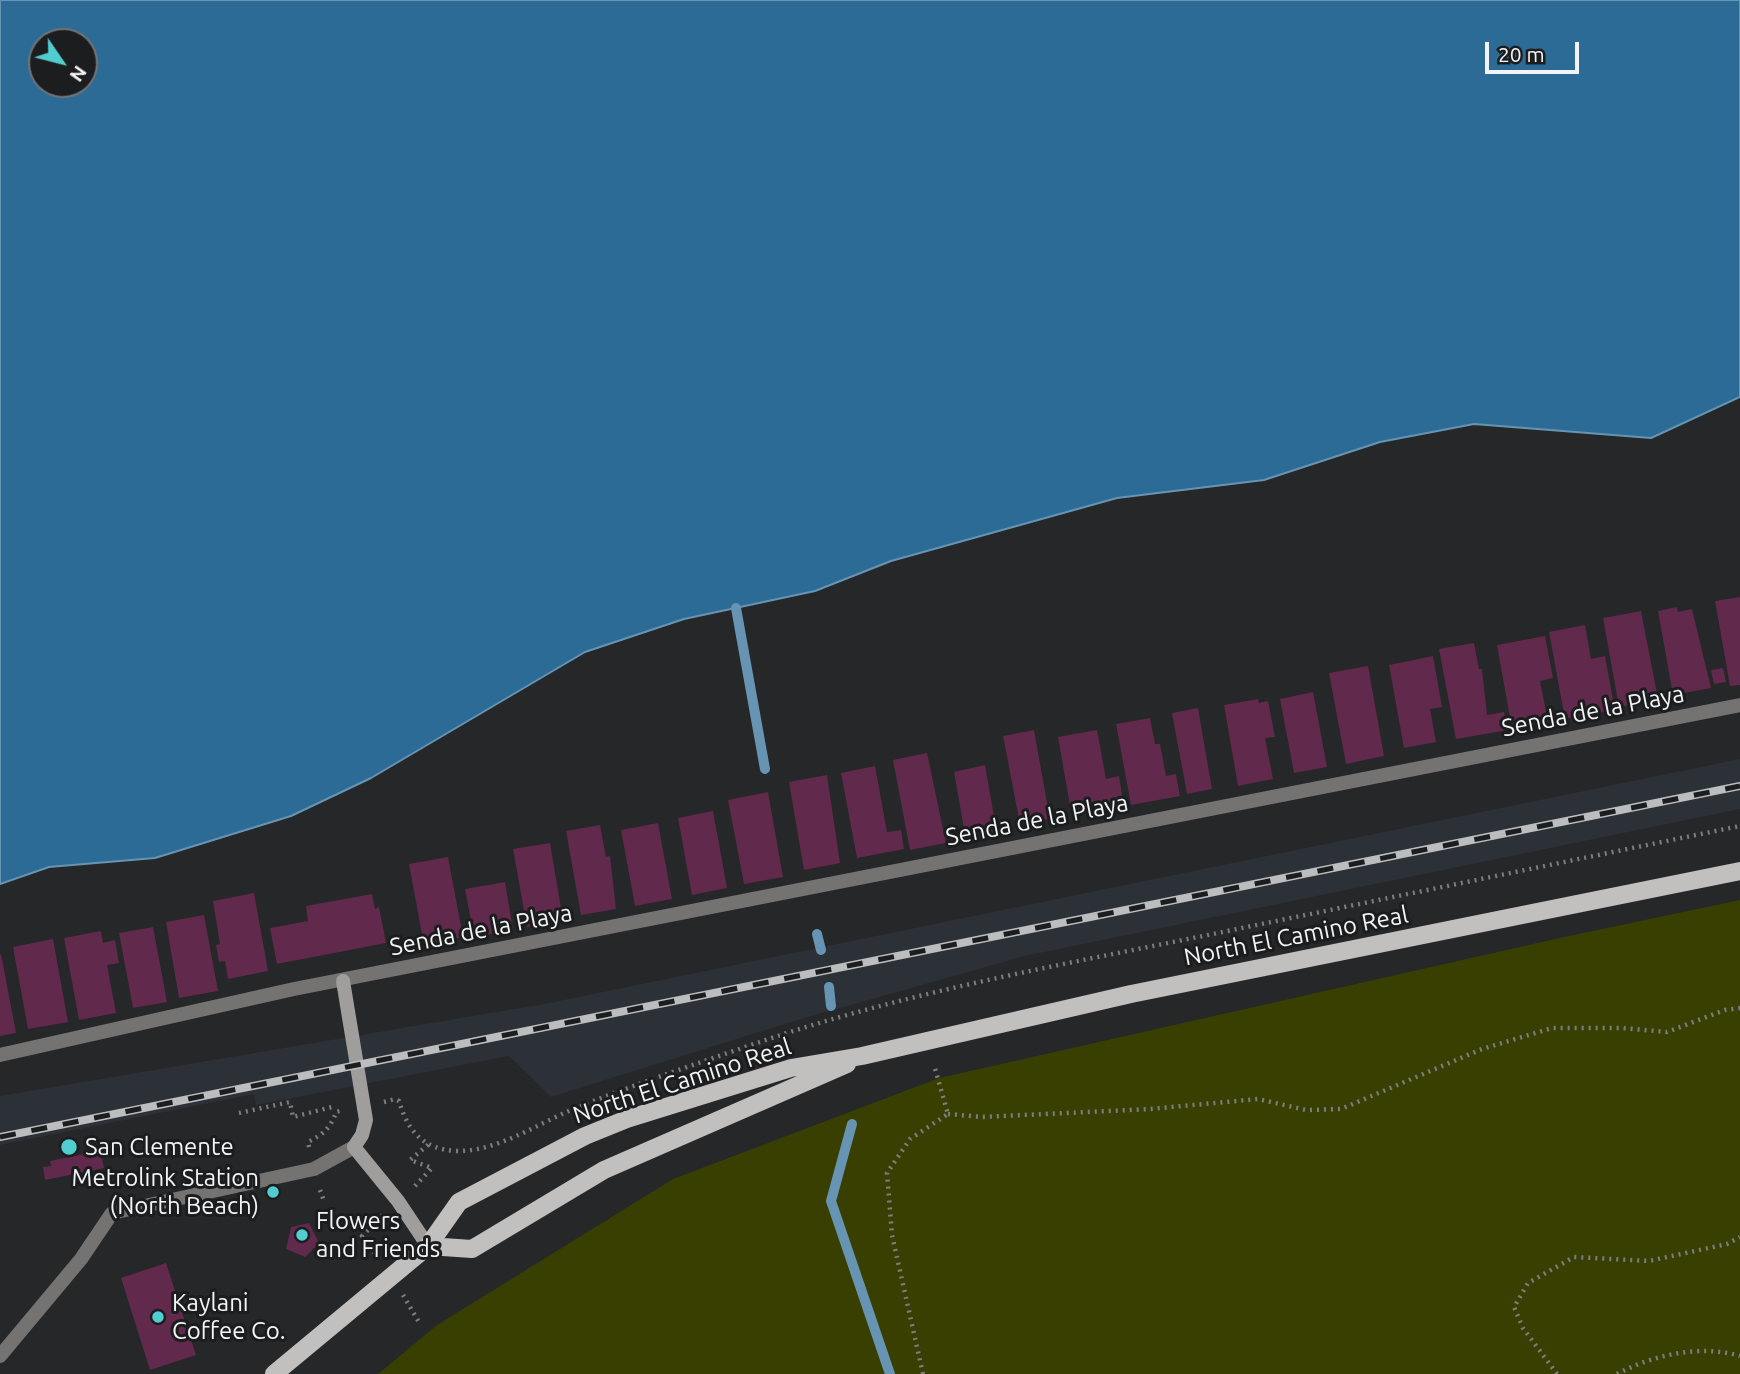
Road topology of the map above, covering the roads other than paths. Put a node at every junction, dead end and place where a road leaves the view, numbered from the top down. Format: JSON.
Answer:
{"nodes":[{"id":1,"x":1740,"y":705,"type":"edge"},
{"id":2,"x":1740,"y":871,"type":"edge"},
{"id":3,"x":343,"y":981,"type":"junction"},
{"id":4,"x":0,"y":1055,"type":"edge"},
{"id":5,"x":862,"y":1056,"type":"junction"},
{"id":6,"x":354,"y":1147,"type":"junction"},
{"id":7,"x":428,"y":1246,"type":"junction"},
{"id":8,"x":0,"y":1356,"type":"edge"},
{"id":9,"x":274,"y":1374,"type":"edge"}],
"edges":[{"from":1,"to":3,"type":"street","name":"Senda de la Playa"},
{"from":2,"to":5,"type":"main road","name":"North El Camino Real"},
{"from":3,"to":4,"type":"street","name":"Senda de la Playa"},
{"from":3,"to":6,"type":"street"},
{"from":5,"to":7,"type":"main road","name":"North El Camino Real"},
{"from":5,"to":7,"type":"main road","name":"North El Camino Real"},
{"from":6,"to":7,"type":"street"},
{"from":6,"to":8,"type":"street"},
{"from":7,"to":9,"type":"main road","name":"North El Camino Real"}]}
